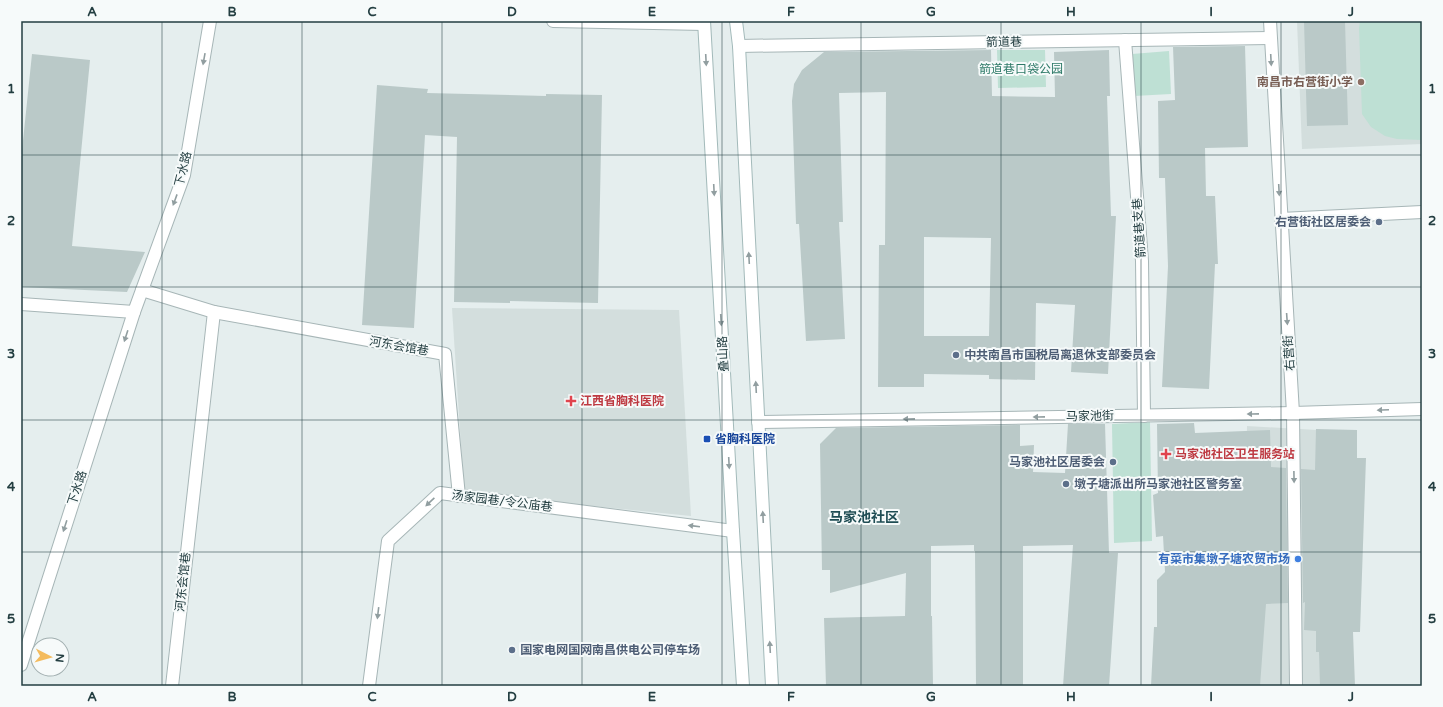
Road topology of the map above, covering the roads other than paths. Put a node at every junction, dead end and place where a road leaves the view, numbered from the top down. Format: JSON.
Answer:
{"nodes":[{"id":1,"x":210,"y":21,"type":"edge"},
{"id":2,"x":553,"y":21,"type":"edge"},
{"id":3,"x":736,"y":21,"type":"edge"},
{"id":4,"x":1270,"y":21,"type":"edge"},
{"id":5,"x":704,"y":22,"type":"edge"},
{"id":6,"x":1270,"y":38,"type":"junction"},
{"id":7,"x":1125,"y":40,"type":"junction"},
{"id":8,"x":739,"y":46,"type":"junction"},
{"id":9,"x":1422,"y":212,"type":"edge"},
{"id":10,"x":1281,"y":219,"type":"junction"},
{"id":11,"x":142,"y":290,"type":"junction"},
{"id":12,"x":21,"y":304,"type":"edge"},
{"id":13,"x":134,"y":312,"type":"junction"},
{"id":14,"x":214,"y":312,"type":"junction"},
{"id":15,"x":1422,"y":409,"type":"edge"},
{"id":16,"x":1293,"y":413,"type":"junction"},
{"id":17,"x":1144,"y":416,"type":"junction"},
{"id":18,"x":758,"y":422,"type":"junction"},
{"id":19,"x":459,"y":496,"type":"junction"},
{"id":20,"x":733,"y":531,"type":"junction"},
{"id":21,"x":21,"y":665,"type":"edge"},
{"id":22,"x":172,"y":686,"type":"edge"},
{"id":23,"x":369,"y":686,"type":"edge"},
{"id":24,"x":743,"y":686,"type":"edge"},
{"id":25,"x":772,"y":686,"type":"edge"},
{"id":26,"x":1296,"y":686,"type":"edge"}],
"edges":[{"from":1,"to":11,"type":"main road","name":"下水路","one_way":true},
{"from":2,"to":5,"type":"main road"},
{"from":3,"to":8,"type":"main road"},
{"from":4,"to":6,"type":"main road","name":"右营街"},
{"from":5,"to":20,"type":"main road","name":"叠山路","one_way":true},
{"from":6,"to":7,"type":"main road","name":"箭道巷"},
{"from":6,"to":10,"type":"main road","name":"右营街","one_way":true},
{"from":7,"to":8,"type":"main road","name":"箭道巷"},
{"from":7,"to":17,"type":"main road","name":"箭道巷支巷"},
{"from":18,"to":8,"type":"main road","one_way":true},
{"from":9,"to":10,"type":"main road"},
{"from":10,"to":16,"type":"main road","name":"右营街","one_way":true},
{"from":11,"to":13,"type":"main road","name":"下水路"},
{"from":11,"to":14,"type":"main road","name":"河东会馆巷"},
{"from":12,"to":13,"type":"main road"},
{"from":13,"to":21,"type":"main road","name":"下水路","one_way":true},
{"from":14,"to":19,"type":"main road","name":"河东会馆巷"},
{"from":14,"to":22,"type":"main road","name":"河东会馆巷"},
{"from":15,"to":16,"type":"main road","name":"马家池街","one_way":true},
{"from":16,"to":17,"type":"main road","name":"马家池街","one_way":true},
{"from":16,"to":26,"type":"main road","name":"右营街","one_way":true},
{"from":17,"to":18,"type":"main road","name":"马家池街","one_way":true},
{"from":25,"to":18,"type":"main road","one_way":true},
{"from":20,"to":19,"type":"main road","name":"汤家园巷/令公庙巷","one_way":true},
{"from":19,"to":23,"type":"main road","name":"汤家园巷/令公庙巷","one_way":true},
{"from":20,"to":24,"type":"main road","name":"叠山路"}]}
